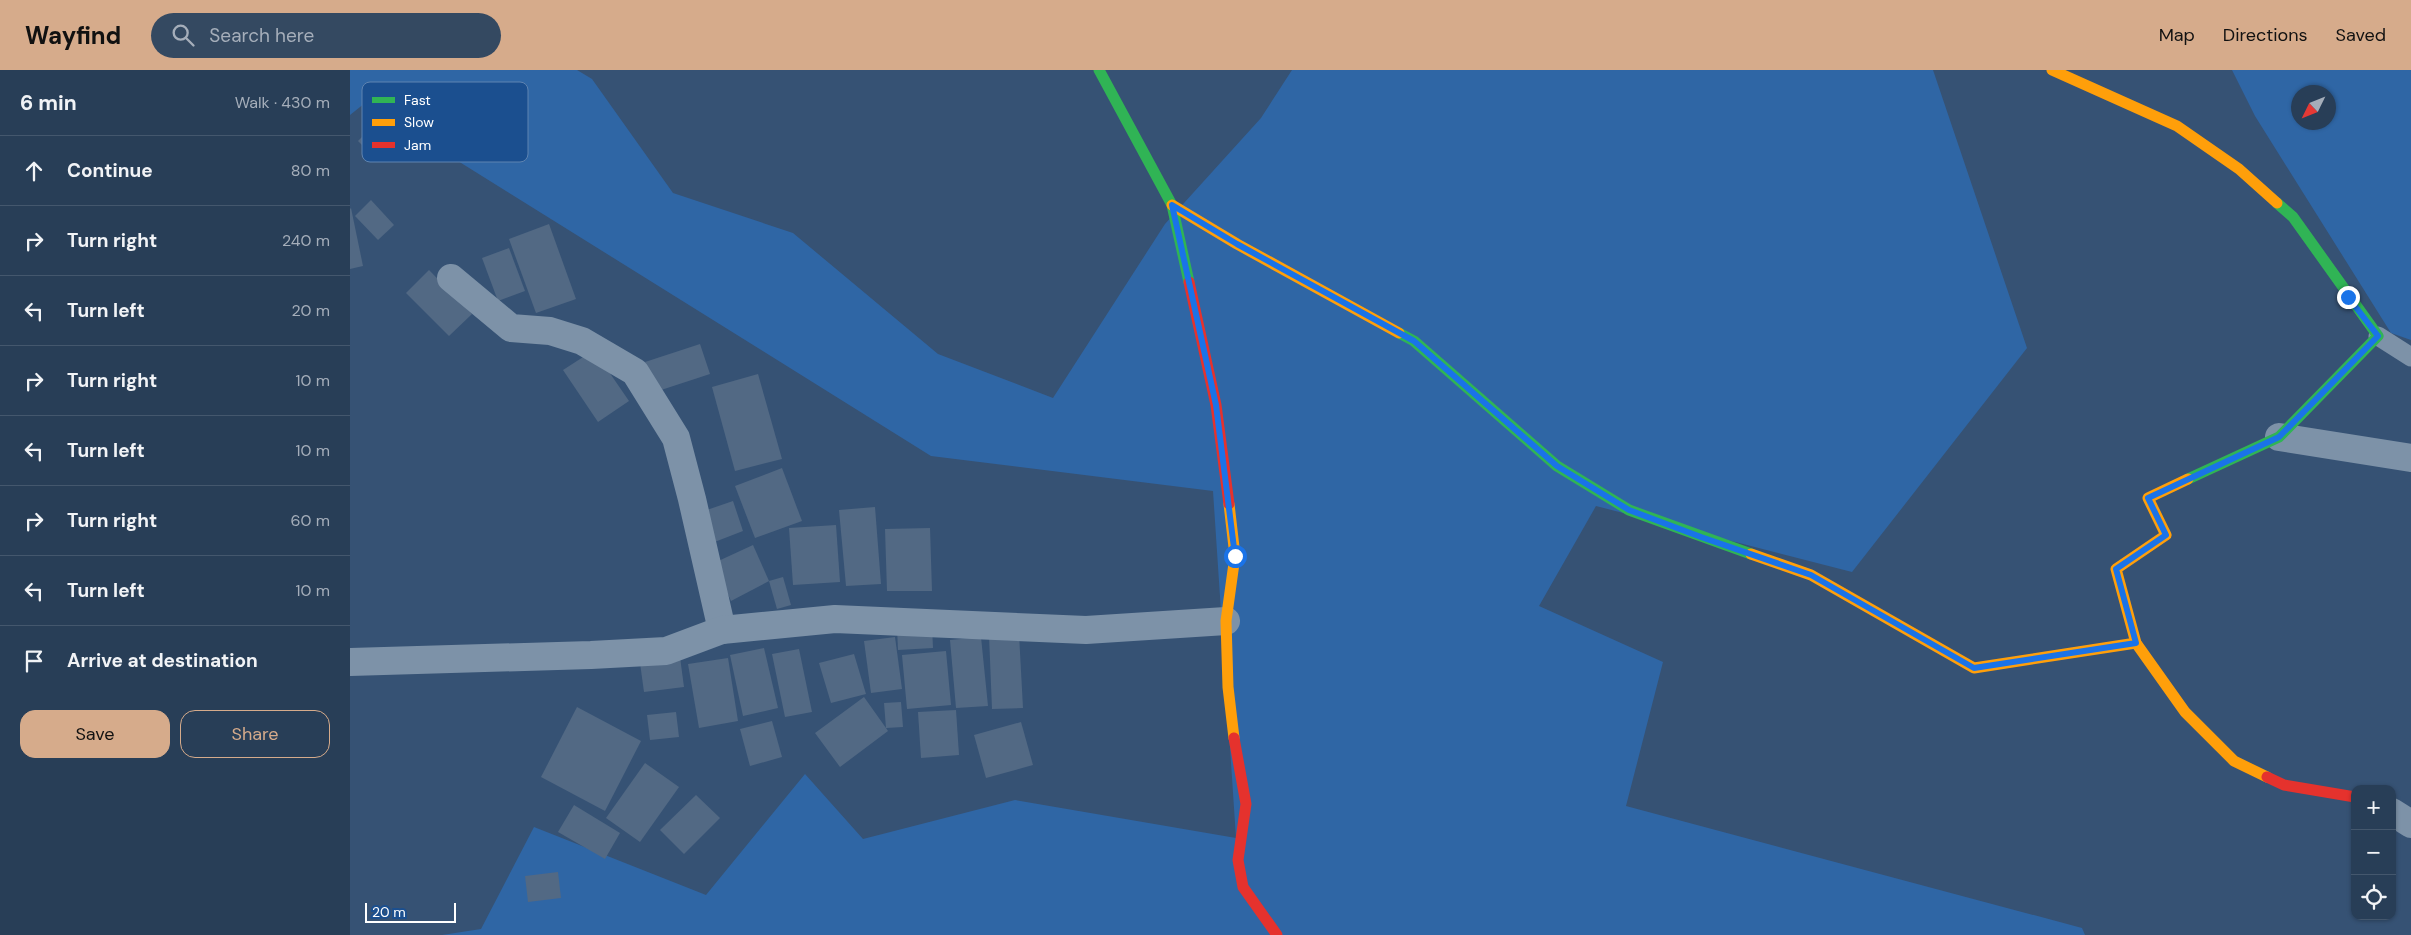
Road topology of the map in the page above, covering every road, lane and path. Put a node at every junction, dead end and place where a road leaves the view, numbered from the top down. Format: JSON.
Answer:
{"nodes":[{"id":1,"x":1099,"y":70,"type":"edge"},
{"id":2,"x":2052,"y":70,"type":"edge"},
{"id":3,"x":1172,"y":205,"type":"junction"},
{"id":4,"x":451,"y":278,"type":"dead end"},
{"id":5,"x":2378,"y":336,"type":"junction"},
{"id":6,"x":2411,"y":357,"type":"edge"},
{"id":7,"x":2279,"y":437,"type":"junction"},
{"id":8,"x":2411,"y":458,"type":"edge"},
{"id":9,"x":1226,"y":621,"type":"junction"},
{"id":10,"x":722,"y":630,"type":"junction"},
{"id":11,"x":2136,"y":643,"type":"junction"},
{"id":12,"x":350,"y":662,"type":"edge"},
{"id":13,"x":2351,"y":796,"type":"edge"},
{"id":14,"x":2396,"y":815,"type":"edge"},
{"id":15,"x":2411,"y":824,"type":"edge"},
{"id":16,"x":1277,"y":935,"type":"edge"}],
"edges":[{"from":1,"to":3,"type":"street"},
{"from":2,"to":5,"type":"street"},
{"from":3,"to":9,"type":"street"},
{"from":3,"to":11,"type":"street"},
{"from":4,"to":10,"type":"street"},
{"from":5,"to":6,"type":"lane"},
{"from":5,"to":7,"type":"street"},
{"from":7,"to":8,"type":"street"},
{"from":7,"to":11,"type":"street"},
{"from":9,"to":10,"type":"street"},
{"from":9,"to":16,"type":"street"},
{"from":10,"to":12,"type":"street"},
{"from":11,"to":13,"type":"street"},
{"from":14,"to":15,"type":"street"}]}
